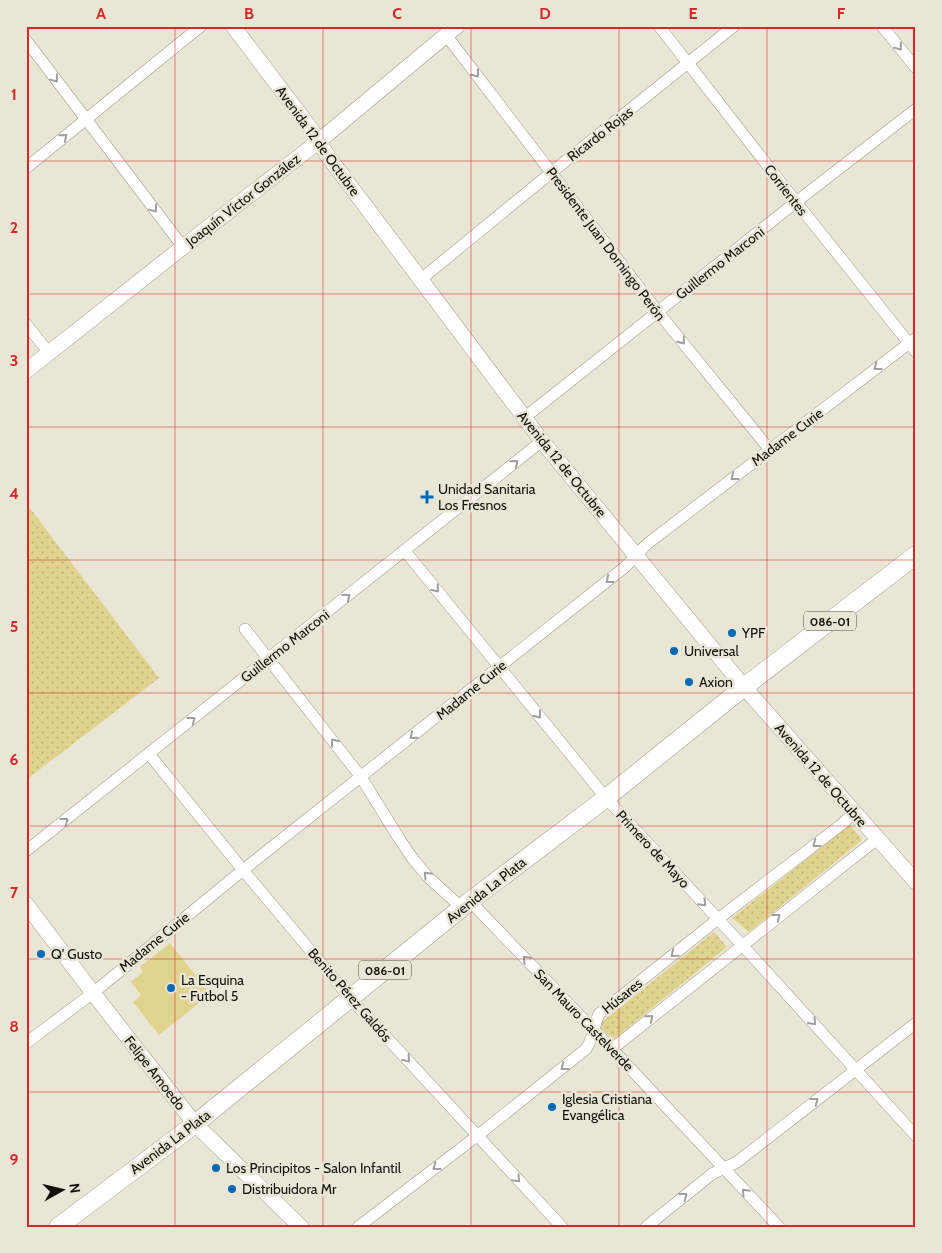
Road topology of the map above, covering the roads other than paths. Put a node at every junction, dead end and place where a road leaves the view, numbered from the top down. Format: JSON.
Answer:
{"nodes":[{"id":1,"x":201,"y":26,"type":"edge"},
{"id":2,"x":233,"y":26,"type":"edge"},
{"id":3,"x":659,"y":26,"type":"edge"},
{"id":4,"x":734,"y":26,"type":"edge"},
{"id":5,"x":882,"y":26,"type":"edge"},
{"id":6,"x":452,"y":31,"type":"edge"},
{"id":7,"x":26,"y":40,"type":"edge"},
{"id":8,"x":688,"y":64,"type":"junction"},
{"id":9,"x":916,"y":68,"type":"edge"},
{"id":10,"x":916,"y":109,"type":"edge"},
{"id":11,"x":86,"y":120,"type":"junction"},
{"id":12,"x":319,"y":141,"type":"junction"},
{"id":13,"x":26,"y":168,"type":"edge"},
{"id":14,"x":552,"y":172,"type":"junction"},
{"id":15,"x":796,"y":202,"type":"junction"},
{"id":16,"x":183,"y":247,"type":"junction"},
{"id":17,"x":420,"y":280,"type":"junction"},
{"id":18,"x":658,"y":312,"type":"junction"},
{"id":19,"x":26,"y":324,"type":"edge"},
{"id":20,"x":913,"y":344,"type":"edge"},
{"id":21,"x":49,"y":353,"type":"junction"},
{"id":22,"x":26,"y":371,"type":"edge"},
{"id":23,"x":524,"y":418,"type":"junction"},
{"id":24,"x":542,"y":441,"type":"junction"},
{"id":25,"x":770,"y":450,"type":"junction"},
{"id":26,"x":405,"y":551,"type":"junction"},
{"id":27,"x":916,"y":554,"type":"edge"},
{"id":28,"x":636,"y":556,"type":"junction"},
{"id":29,"x":245,"y":629,"type":"dead end"},
{"id":30,"x":269,"y":659,"type":"junction"},
{"id":31,"x":499,"y":667,"type":"junction"},
{"id":32,"x":744,"y":687,"type":"junction"},
{"id":33,"x":149,"y":754,"type":"junction"},
{"id":34,"x":361,"y":777,"type":"junction"},
{"id":35,"x":606,"y":798,"type":"junction"},
{"id":36,"x":854,"y":813,"type":"junction"},
{"id":37,"x":877,"y":839,"type":"junction"},
{"id":38,"x":26,"y":851,"type":"edge"},
{"id":39,"x":243,"y":870,"type":"junction"},
{"id":40,"x":916,"y":882,"type":"edge"},
{"id":41,"x":26,"y":904,"type":"edge"},
{"id":42,"x":466,"y":905,"type":"junction"},
{"id":43,"x":718,"y":919,"type":"junction"},
{"id":44,"x":742,"y":945,"type":"junction"},
{"id":45,"x":93,"y":993,"type":"junction"},
{"id":46,"x":350,"y":998,"type":"junction"},
{"id":47,"x":916,"y":1023,"type":"edge"},
{"id":48,"x":594,"y":1031,"type":"junction"},
{"id":49,"x":26,"y":1043,"type":"edge"},
{"id":50,"x":612,"y":1048,"type":"junction"},
{"id":51,"x":856,"y":1069,"type":"junction"},
{"id":52,"x":195,"y":1124,"type":"junction"},
{"id":53,"x":477,"y":1136,"type":"junction"},
{"id":54,"x":916,"y":1136,"type":"edge"},
{"id":55,"x":723,"y":1169,"type":"junction"},
{"id":56,"x":58,"y":1227,"type":"edge"},
{"id":57,"x":301,"y":1227,"type":"edge"},
{"id":58,"x":358,"y":1227,"type":"edge"},
{"id":59,"x":562,"y":1227,"type":"edge"},
{"id":60,"x":646,"y":1227,"type":"edge"},
{"id":61,"x":779,"y":1227,"type":"edge"}],
"edges":[{"from":1,"to":11,"type":"street"},
{"from":2,"to":12,"type":"main road","name":"Avenida 12 de Octubre"},
{"from":3,"to":8,"type":"street","name":"Corrientes"},
{"from":4,"to":8,"type":"street","name":"Ricardo Rojas"},
{"from":5,"to":9,"type":"street","one_way":true},
{"from":6,"to":12,"type":"main road","name":"Joaquín Víctor González"},
{"from":6,"to":14,"type":"street","name":"Presidente Juan Domingo Perón","one_way":true},
{"from":7,"to":11,"type":"street","one_way":true},
{"from":8,"to":14,"type":"street","name":"Ricardo Rojas"},
{"from":8,"to":15,"type":"street","name":"Corrientes"},
{"from":10,"to":15,"type":"street","name":"Guillermo Marconi"},
{"from":13,"to":11,"type":"street","one_way":true},
{"from":11,"to":16,"type":"street","one_way":true},
{"from":12,"to":16,"type":"main road","name":"Joaquín Víctor González"},
{"from":12,"to":17,"type":"main road","name":"Avenida 12 de Octubre"},
{"from":14,"to":17,"type":"street","name":"Ricardo Rojas"},
{"from":14,"to":18,"type":"street","name":"Presidente Juan Domingo Perón"},
{"from":15,"to":18,"type":"street","name":"Guillermo Marconi"},
{"from":15,"to":20,"type":"street","name":"Corrientes"},
{"from":16,"to":21,"type":"main road","name":"Joaquín Víctor González"},
{"from":17,"to":23,"type":"main road","name":"Avenida 12 de Octubre"},
{"from":18,"to":23,"type":"street","name":"Guillermo Marconi"},
{"from":18,"to":25,"type":"street","name":"Presidente Juan Domingo Perón","one_way":true},
{"from":19,"to":21,"type":"street"},
{"from":20,"to":25,"type":"street","name":"Madame Curie","one_way":true},
{"from":21,"to":22,"type":"main road","name":"Joaquín Víctor González"},
{"from":23,"to":24,"type":"main road","name":"Avenida 12 de Octubre"},
{"from":26,"to":24,"type":"street","name":"Guillermo Marconi","one_way":true},
{"from":24,"to":28,"type":"main road","name":"Avenida 12 de Octubre"},
{"from":25,"to":28,"type":"street","name":"Madame Curie","one_way":true},
{"from":30,"to":26,"type":"street","name":"Guillermo Marconi","one_way":true},
{"from":26,"to":31,"type":"street","name":"Primero de Mayo","one_way":true},
{"from":27,"to":32,"type":"main road","name":"Avenida La Plata","number":"086-01"},
{"from":28,"to":31,"type":"street","name":"Madame Curie","one_way":true},
{"from":28,"to":32,"type":"main road","name":"Avenida 12 de Octubre"},
{"from":29,"to":30,"type":"street","name":"San Mauro Castelverde"},
{"from":33,"to":30,"type":"street","name":"Guillermo Marconi","one_way":true},
{"from":34,"to":30,"type":"street","name":"San Mauro Castelverde","one_way":true},
{"from":31,"to":34,"type":"street","name":"Madame Curie","one_way":true},
{"from":31,"to":35,"type":"street","name":"Primero de Mayo","one_way":true},
{"from":32,"to":35,"type":"main road","name":"Avenida La Plata","number":"086-01"},
{"from":32,"to":36,"type":"main road","name":"Avenida 12 de Octubre"},
{"from":38,"to":33,"type":"street","name":"Guillermo Marconi","one_way":true},
{"from":33,"to":39,"type":"street","name":"Benito Pérez Galdós"},
{"from":34,"to":39,"type":"street","name":"Madame Curie"},
{"from":42,"to":34,"type":"street","name":"San Mauro Castelverde","one_way":true},
{"from":35,"to":42,"type":"main road","name":"Avenida La Plata","number":"086-01"},
{"from":35,"to":43,"type":"street","name":"Primero de Mayo","one_way":true},
{"from":36,"to":37,"type":"main road","name":"Avenida 12 de Octubre"},
{"from":36,"to":43,"type":"street","name":"Húsares","one_way":true},
{"from":37,"to":40,"type":"main road","name":"Avenida 12 de Octubre"},
{"from":44,"to":37,"type":"street","one_way":true},
{"from":39,"to":45,"type":"street","name":"Madame Curie"},
{"from":39,"to":46,"type":"street","name":"Benito Pérez Galdós"},
{"from":41,"to":45,"type":"main road","name":"Felipe Amoedo"},
{"from":42,"to":46,"type":"main road","name":"Avenida La Plata","number":"086-01"},
{"from":48,"to":42,"type":"street","name":"San Mauro Castelverde","one_way":true},
{"from":43,"to":44,"type":"street","name":"Primero de Mayo"},
{"from":43,"to":48,"type":"street","name":"Húsares","one_way":true},
{"from":50,"to":44,"type":"street","one_way":true},
{"from":44,"to":51,"type":"street","name":"Primero de Mayo","one_way":true},
{"from":45,"to":49,"type":"street","name":"Madame Curie"},
{"from":45,"to":52,"type":"main road","name":"Felipe Amoedo"},
{"from":46,"to":52,"type":"main road","name":"Avenida La Plata","number":"086-01"},
{"from":46,"to":53,"type":"street","name":"Benito Pérez Galdós","one_way":true},
{"from":47,"to":51,"type":"street"},
{"from":48,"to":50,"type":"street","name":"San Mauro Castelverde"},
{"from":48,"to":53,"type":"street","name":"Húsares","one_way":true},
{"from":50,"to":55,"type":"street","name":"San Mauro Castelverde"},
{"from":51,"to":54,"type":"street","name":"Primero de Mayo"},
{"from":55,"to":51,"type":"street","one_way":true},
{"from":52,"to":56,"type":"main road","name":"Avenida La Plata","number":"086-01"},
{"from":52,"to":57,"type":"main road","name":"Felipe Amoedo"},
{"from":53,"to":58,"type":"street","name":"Húsares","one_way":true},
{"from":53,"to":59,"type":"street","name":"Benito Pérez Galdós","one_way":true},
{"from":60,"to":55,"type":"street","one_way":true},
{"from":61,"to":55,"type":"street","name":"San Mauro Castelverde","one_way":true}]}
